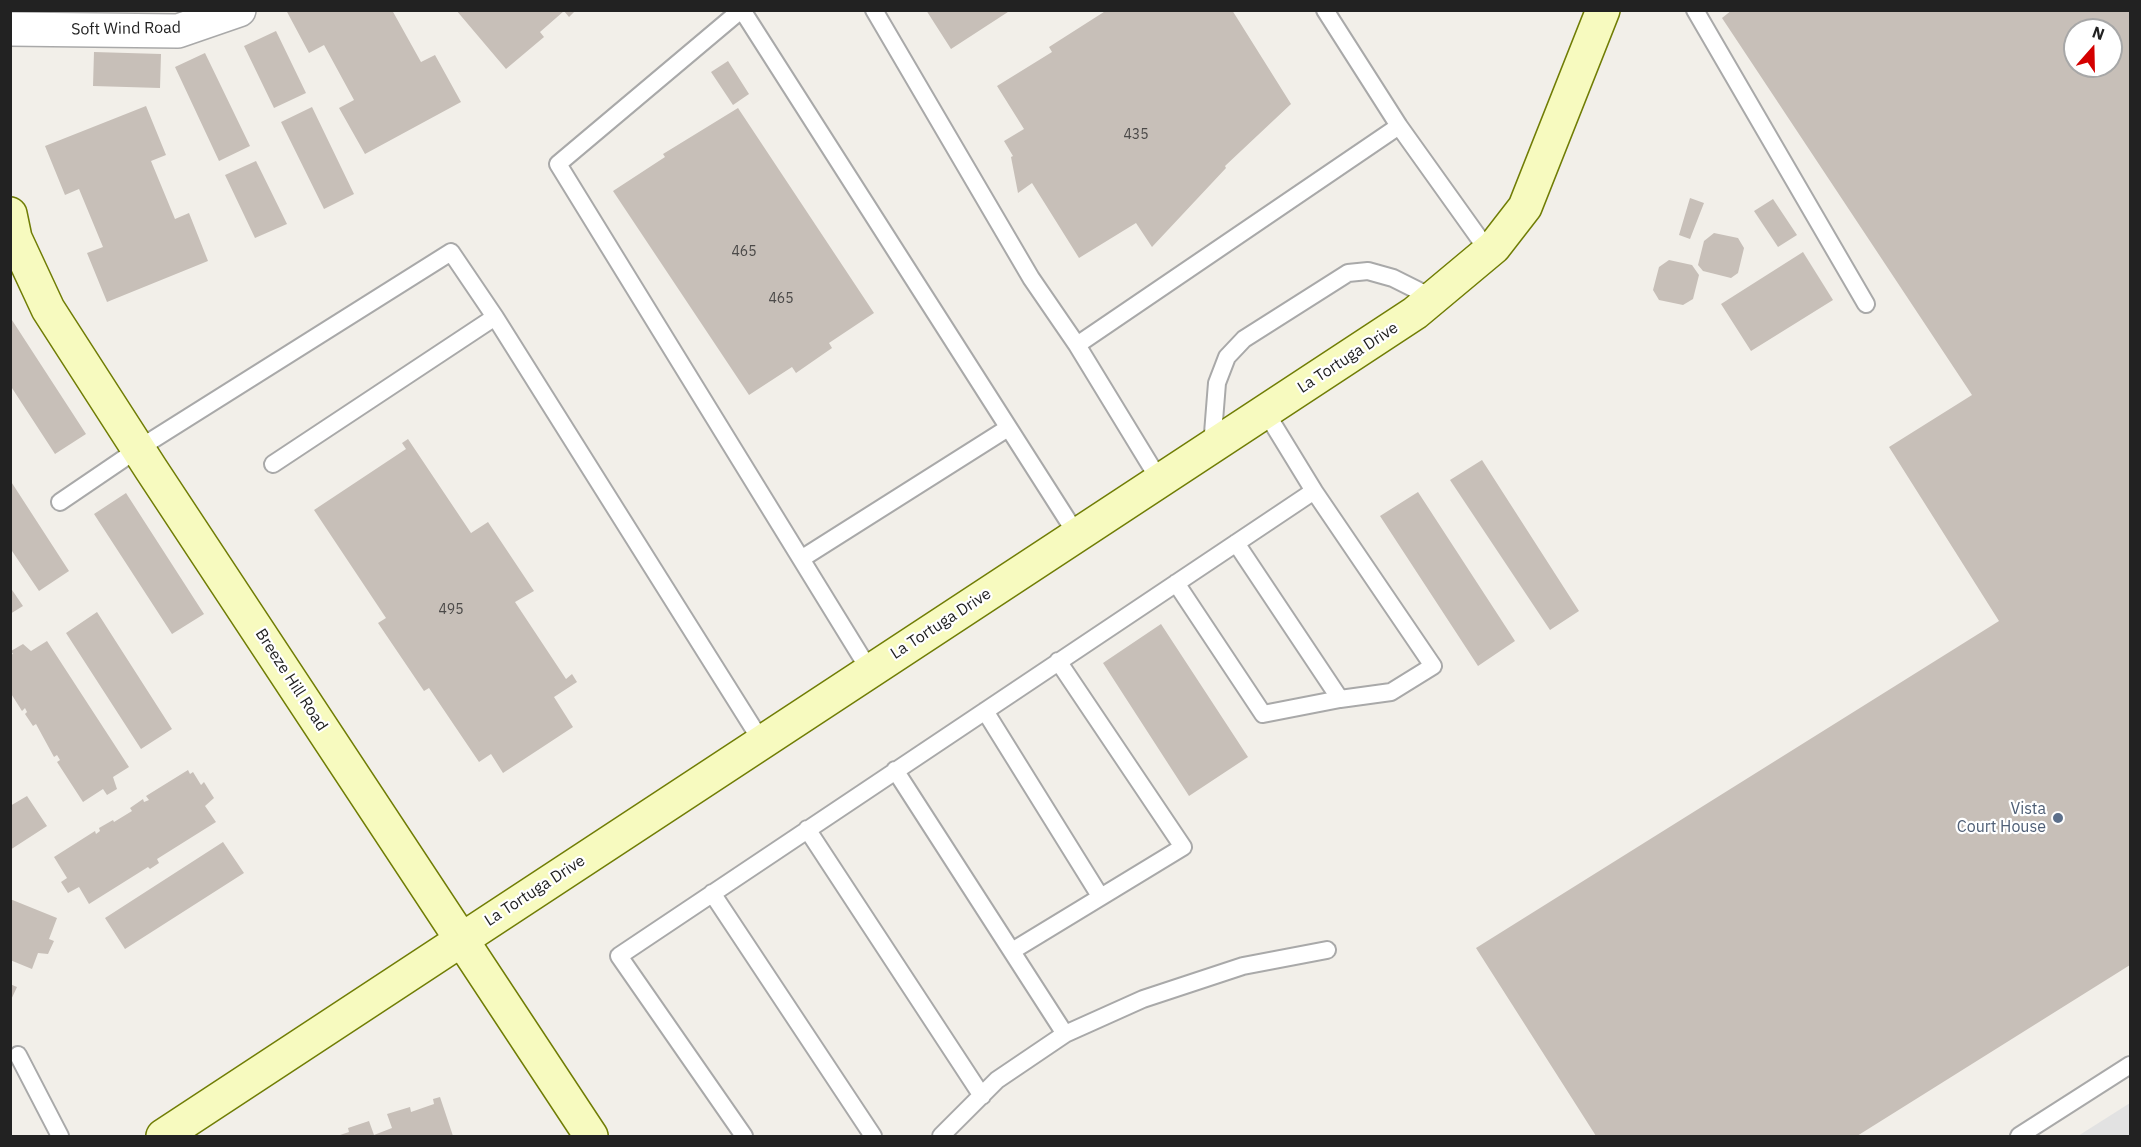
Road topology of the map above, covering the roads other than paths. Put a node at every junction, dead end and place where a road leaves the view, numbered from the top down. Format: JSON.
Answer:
{"nodes":[{"id":1,"x":239,"y":10,"type":"edge"},
{"id":2,"x":742,"y":10,"type":"edge"},
{"id":3,"x":874,"y":10,"type":"edge"},
{"id":4,"x":1325,"y":10,"type":"edge"},
{"id":5,"x":1604,"y":10,"type":"edge"},
{"id":6,"x":1695,"y":10,"type":"edge"},
{"id":7,"x":10,"y":29,"type":"edge"},
{"id":8,"x":1399,"y":126,"type":"junction"},
{"id":9,"x":10,"y":214,"type":"edge"},
{"id":10,"x":1489,"y":252,"type":"junction"},
{"id":11,"x":1433,"y":298,"type":"junction"},
{"id":12,"x":1866,"y":304,"type":"dead end"},
{"id":13,"x":495,"y":317,"type":"junction"},
{"id":14,"x":1077,"y":345,"type":"junction"},
{"id":15,"x":1265,"y":411,"type":"junction"},
{"id":16,"x":1008,"y":428,"type":"junction"},
{"id":17,"x":1212,"y":446,"type":"junction"},
{"id":18,"x":138,"y":449,"type":"junction"},
{"id":19,"x":273,"y":464,"type":"dead end"},
{"id":20,"x":1160,"y":481,"type":"junction"},
{"id":21,"x":1314,"y":491,"type":"junction"},
{"id":22,"x":60,"y":502,"type":"dead end"},
{"id":23,"x":1077,"y":536,"type":"junction"},
{"id":24,"x":1236,"y":543,"type":"junction"},
{"id":25,"x":801,"y":560,"type":"junction"},
{"id":26,"x":1176,"y":583,"type":"junction"},
{"id":27,"x":1058,"y":661,"type":"junction"},
{"id":28,"x":870,"y":671,"type":"junction"},
{"id":29,"x":1340,"y":699,"type":"junction"},
{"id":30,"x":985,"y":711,"type":"junction"},
{"id":31,"x":762,"y":742,"type":"junction"},
{"id":32,"x":895,"y":770,"type":"junction"},
{"id":33,"x":807,"y":829,"type":"junction"},
{"id":34,"x":712,"y":893,"type":"junction"},
{"id":35,"x":1100,"y":896,"type":"junction"},
{"id":36,"x":462,"y":939,"type":"junction"},
{"id":37,"x":1327,"y":950,"type":"dead end"},
{"id":38,"x":1012,"y":951,"type":"junction"},
{"id":39,"x":1065,"y":1034,"type":"junction"},
{"id":40,"x":18,"y":1055,"type":"dead end"},
{"id":41,"x":2130,"y":1065,"type":"edge"},
{"id":42,"x":982,"y":1096,"type":"junction"},
{"id":43,"x":60,"y":1137,"type":"edge"},
{"id":44,"x":163,"y":1137,"type":"edge"},
{"id":45,"x":591,"y":1137,"type":"edge"},
{"id":46,"x":744,"y":1137,"type":"edge"},
{"id":47,"x":873,"y":1137,"type":"edge"},
{"id":48,"x":941,"y":1137,"type":"edge"},
{"id":49,"x":2019,"y":1137,"type":"edge"}],
"edges":[{"from":1,"to":7,"type":"street","name":"Soft Wind Road"},
{"from":2,"to":16,"type":"lane"},
{"from":2,"to":25,"type":"lane"},
{"from":3,"to":14,"type":"lane"},
{"from":4,"to":8,"type":"lane"},
{"from":5,"to":10,"type":"street","name":"La Tortuga Drive"},
{"from":6,"to":12,"type":"lane"},
{"from":8,"to":10,"type":"lane"},
{"from":8,"to":14,"type":"lane"},
{"from":9,"to":18,"type":"street","name":"Breeze Hill Road"},
{"from":10,"to":11,"type":"street","name":"La Tortuga Drive"},
{"from":11,"to":15,"type":"street","name":"La Tortuga Drive"},
{"from":11,"to":17,"type":"lane"},
{"from":13,"to":18,"type":"lane"},
{"from":13,"to":19,"type":"lane"},
{"from":13,"to":31,"type":"lane"},
{"from":14,"to":20,"type":"lane"},
{"from":15,"to":17,"type":"street","name":"La Tortuga Drive"},
{"from":15,"to":21,"type":"lane"},
{"from":16,"to":23,"type":"lane"},
{"from":16,"to":25,"type":"lane"},
{"from":17,"to":20,"type":"street","name":"La Tortuga Drive"},
{"from":18,"to":22,"type":"lane"},
{"from":18,"to":36,"type":"street","name":"Breeze Hill Road"},
{"from":20,"to":23,"type":"street","name":"La Tortuga Drive"},
{"from":21,"to":24,"type":"lane"},
{"from":21,"to":29,"type":"lane"},
{"from":23,"to":28,"type":"street","name":"La Tortuga Drive"},
{"from":24,"to":26,"type":"lane"},
{"from":24,"to":29,"type":"lane"},
{"from":25,"to":28,"type":"lane"},
{"from":26,"to":27,"type":"lane"},
{"from":26,"to":29,"type":"lane"},
{"from":27,"to":30,"type":"lane"},
{"from":27,"to":35,"type":"lane"},
{"from":28,"to":31,"type":"street","name":"La Tortuga Drive"},
{"from":30,"to":32,"type":"lane"},
{"from":30,"to":35,"type":"lane"},
{"from":31,"to":36,"type":"street","name":"La Tortuga Drive"},
{"from":32,"to":33,"type":"lane"},
{"from":32,"to":38,"type":"lane"},
{"from":33,"to":34,"type":"lane"},
{"from":33,"to":42,"type":"lane"},
{"from":34,"to":46,"type":"lane"},
{"from":34,"to":47,"type":"lane"},
{"from":35,"to":38,"type":"lane"},
{"from":36,"to":44,"type":"street","name":"La Tortuga Drive"},
{"from":36,"to":45,"type":"street","name":"Breeze Hill Road"},
{"from":37,"to":39,"type":"lane"},
{"from":38,"to":39,"type":"lane"},
{"from":39,"to":42,"type":"lane"},
{"from":40,"to":43,"type":"lane"},
{"from":41,"to":49,"type":"lane"},
{"from":42,"to":48,"type":"lane"}]}
